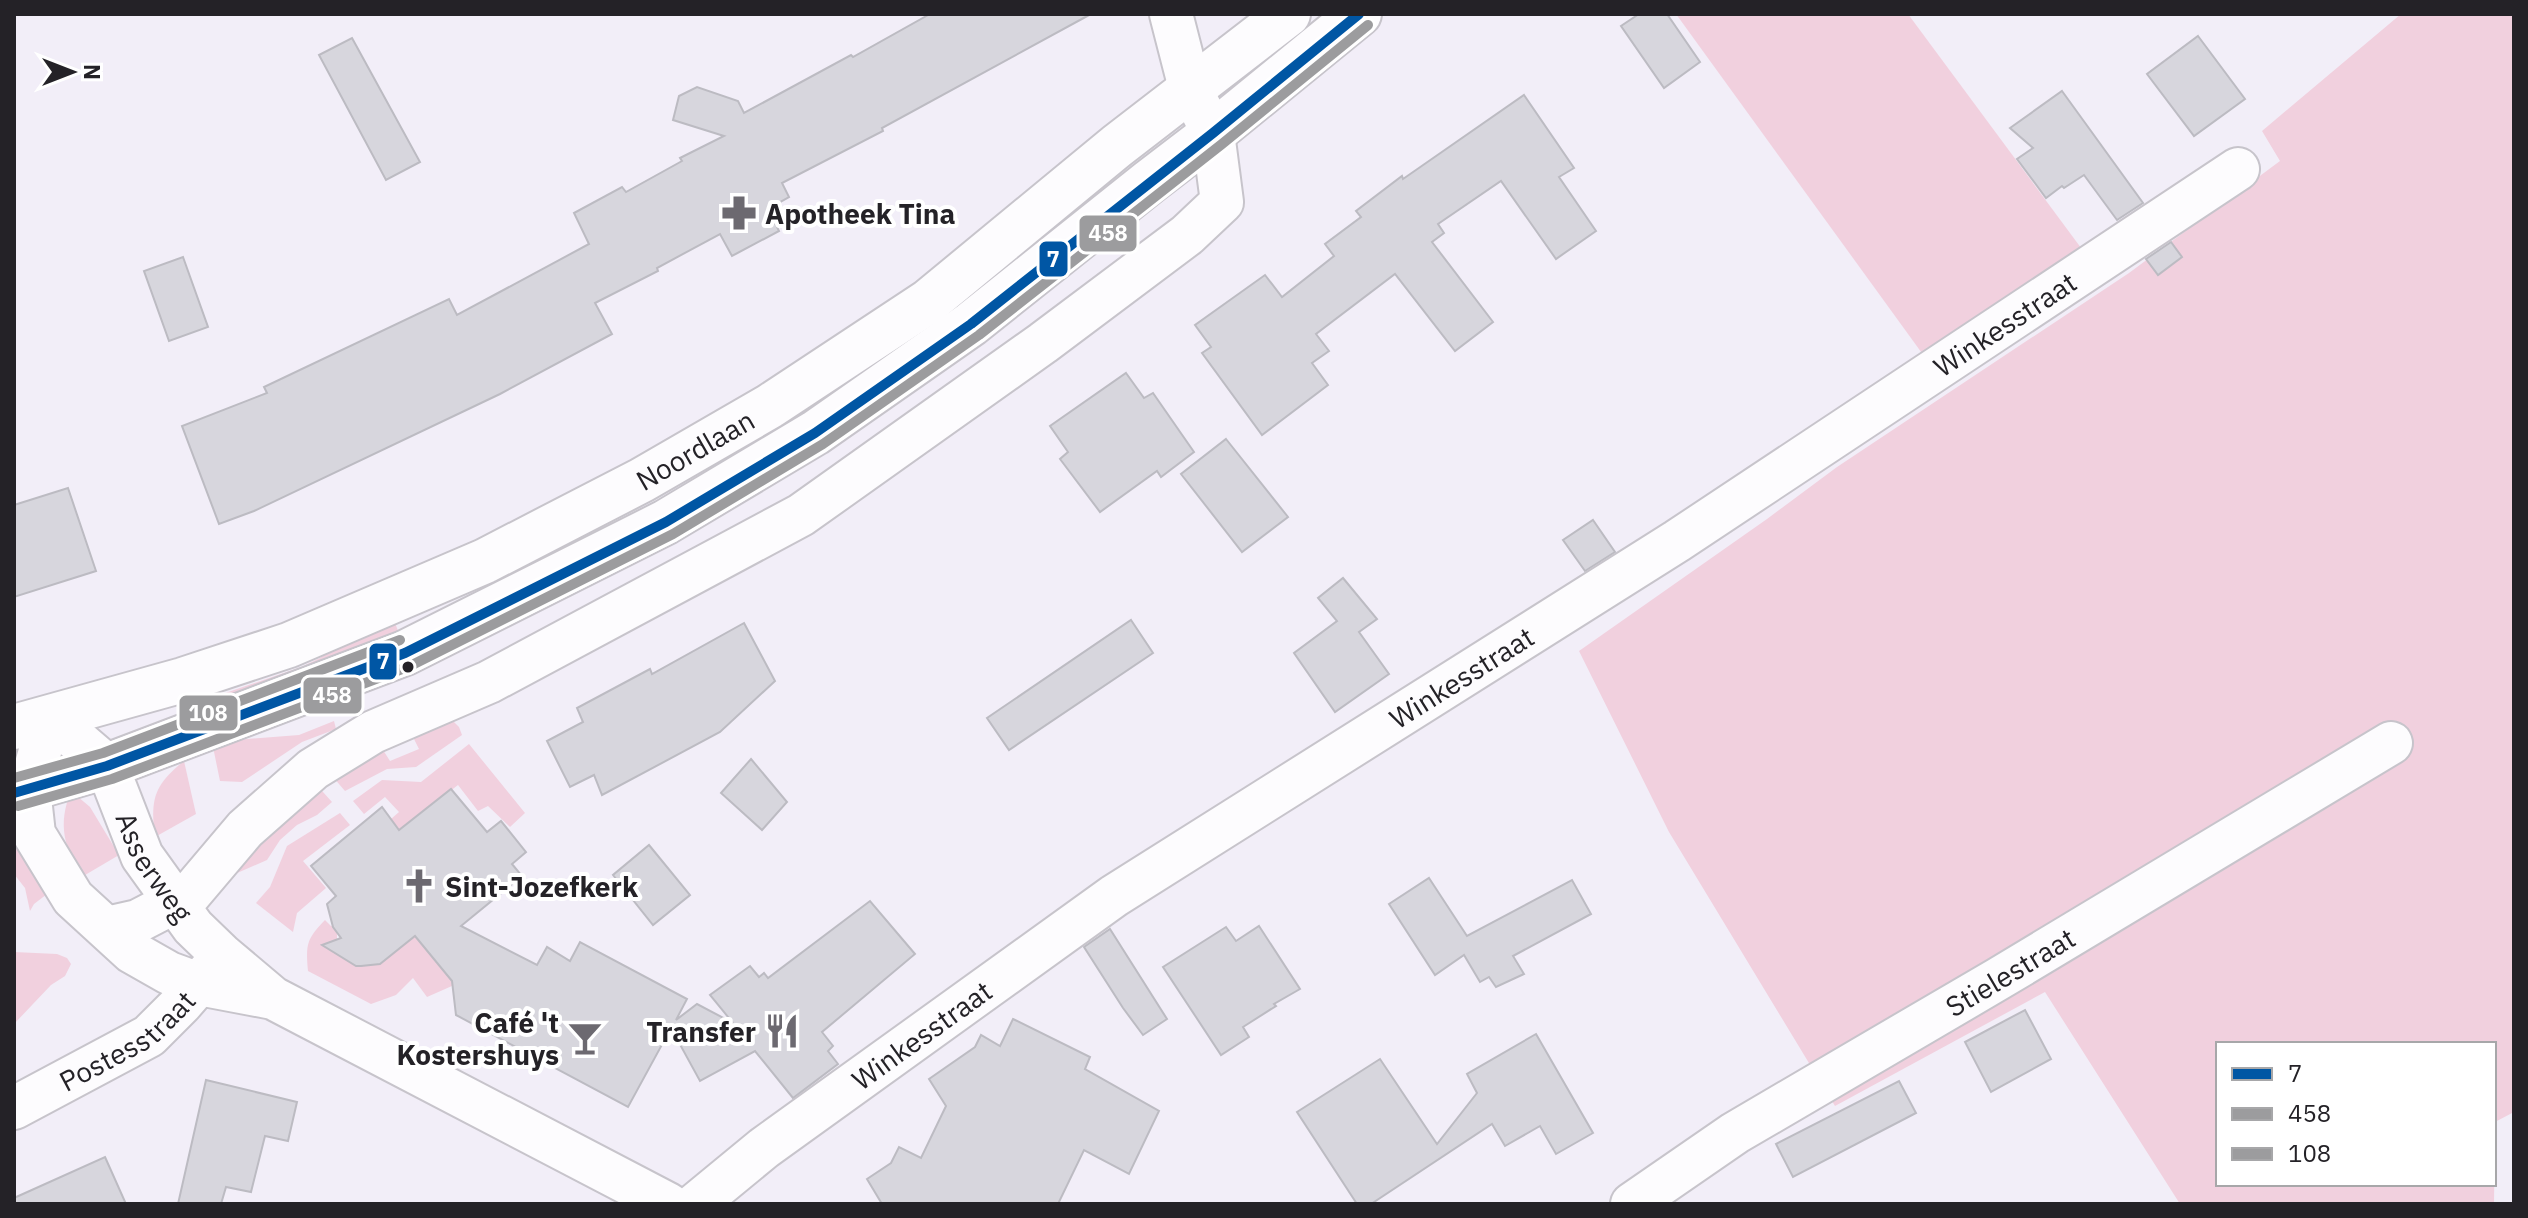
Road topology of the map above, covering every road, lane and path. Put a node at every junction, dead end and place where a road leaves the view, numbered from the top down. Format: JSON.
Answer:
{"nodes":[{"id":1,"x":1171,"y":14,"type":"edge"},
{"id":2,"x":1288,"y":14,"type":"edge"},
{"id":3,"x":1359,"y":14,"type":"edge"},
{"id":4,"x":1190,"y":88,"type":"junction"},
{"id":5,"x":1213,"y":133,"type":"junction"},
{"id":6,"x":2238,"y":169,"type":"dead end"},
{"id":7,"x":32,"y":722,"type":"edge"},
{"id":8,"x":2391,"y":743,"type":"dead end"},
{"id":9,"x":107,"y":766,"type":"junction"},
{"id":10,"x":22,"y":791,"type":"edge"},
{"id":11,"x":173,"y":901,"type":"junction"},
{"id":12,"x":107,"y":928,"type":"junction"},
{"id":13,"x":211,"y":970,"type":"junction"},
{"id":14,"x":14,"y":1108,"type":"edge"},
{"id":15,"x":668,"y":1204,"type":"edge"},
{"id":16,"x":696,"y":1204,"type":"edge"},
{"id":17,"x":1632,"y":1204,"type":"edge"}],
"edges":[{"from":1,"to":4,"type":"street"},
{"from":2,"to":4,"type":"main road","name":"Noordlaan"},
{"from":3,"to":5,"type":"main road","name":"Noordlaan"},
{"from":4,"to":5,"type":"street"},
{"from":4,"to":7,"type":"main road","name":"Noordlaan"},
{"from":5,"to":9,"type":"main road","name":"Noordlaan"},
{"from":5,"to":11,"type":"street"},
{"from":6,"to":16,"type":"street","name":"Winkesstraat"},
{"from":7,"to":9,"type":"street","name":"Asserweg"},
{"from":7,"to":10,"type":"street"},
{"from":8,"to":17,"type":"street","name":"Stielestraat"},
{"from":9,"to":10,"type":"main road","name":"Noordlaan"},
{"from":9,"to":11,"type":"street","name":"Asserweg"},
{"from":10,"to":12,"type":"street"},
{"from":11,"to":12,"type":"street"},
{"from":11,"to":13,"type":"street","name":"Asserweg"},
{"from":12,"to":13,"type":"street"},
{"from":13,"to":14,"type":"street","name":"Postesstraat"},
{"from":13,"to":15,"type":"street"}]}
